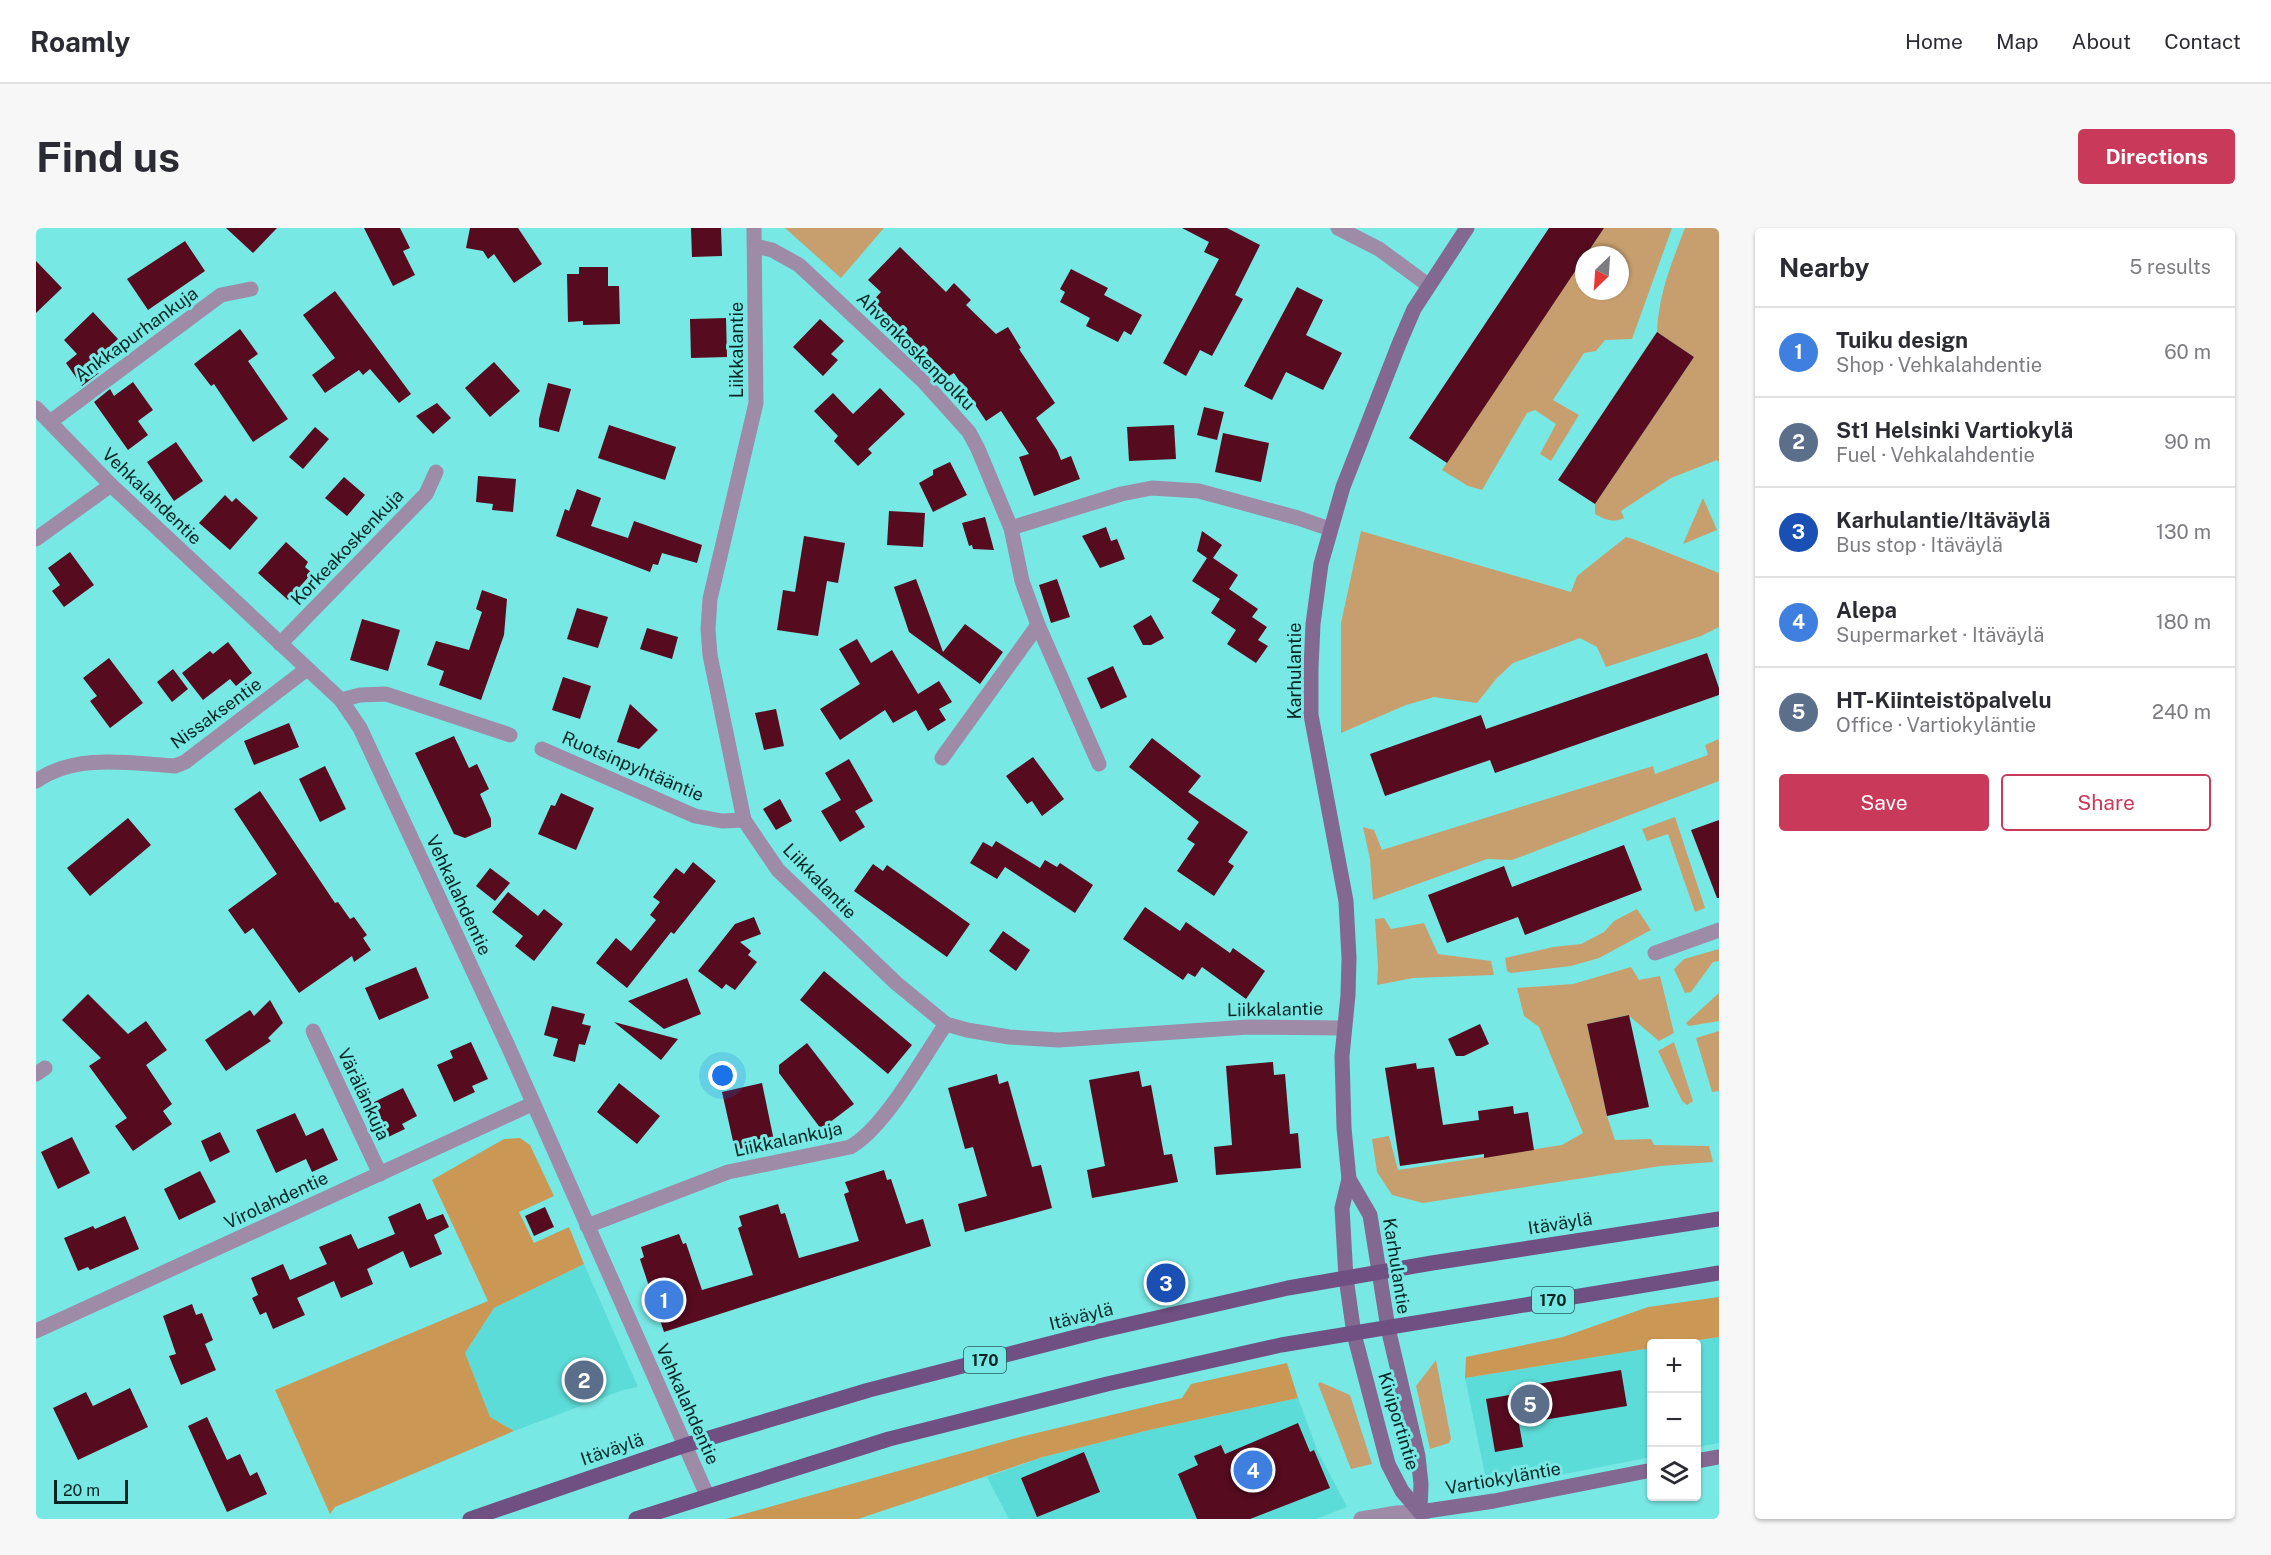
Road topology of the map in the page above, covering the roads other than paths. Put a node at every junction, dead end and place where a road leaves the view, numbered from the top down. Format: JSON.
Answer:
{"nodes":[{"id":1,"x":754,"y":228,"type":"edge"},
{"id":2,"x":1338,"y":228,"type":"edge"},
{"id":3,"x":1467,"y":228,"type":"edge"},
{"id":4,"x":755,"y":246,"type":"junction"},
{"id":5,"x":1428,"y":285,"type":"junction"},
{"id":6,"x":251,"y":289,"type":"dead end"},
{"id":7,"x":36,"y":408,"type":"edge"},
{"id":8,"x":50,"y":422,"type":"junction"},
{"id":9,"x":436,"y":472,"type":"dead end"},
{"id":10,"x":111,"y":485,"type":"junction"},
{"id":11,"x":1011,"y":528,"type":"junction"},
{"id":12,"x":1330,"y":529,"type":"junction"},
{"id":13,"x":36,"y":539,"type":"edge"},
{"id":14,"x":1038,"y":625,"type":"junction"},
{"id":15,"x":280,"y":644,"type":"junction"},
{"id":16,"x":307,"y":669,"type":"junction"},
{"id":17,"x":340,"y":700,"type":"junction"},
{"id":18,"x":510,"y":735,"type":"dead end"},
{"id":19,"x":542,"y":749,"type":"dead end"},
{"id":20,"x":942,"y":758,"type":"dead end"},
{"id":21,"x":1099,"y":764,"type":"dead end"},
{"id":22,"x":36,"y":781,"type":"edge"},
{"id":23,"x":744,"y":820,"type":"junction"},
{"id":24,"x":1719,"y":930,"type":"edge"},
{"id":25,"x":1655,"y":953,"type":"dead end"},
{"id":26,"x":946,"y":1024,"type":"junction"},
{"id":27,"x":1344,"y":1028,"type":"junction"},
{"id":28,"x":313,"y":1031,"type":"dead end"},
{"id":29,"x":532,"y":1104,"type":"junction"},
{"id":30,"x":380,"y":1174,"type":"junction"},
{"id":31,"x":1349,"y":1179,"type":"junction"},
{"id":32,"x":1719,"y":1219,"type":"edge"},
{"id":33,"x":587,"y":1226,"type":"junction"},
{"id":34,"x":1378,"y":1272,"type":"junction"},
{"id":35,"x":1719,"y":1273,"type":"edge"},
{"id":36,"x":1346,"y":1278,"type":"junction"},
{"id":37,"x":1388,"y":1328,"type":"junction"},
{"id":38,"x":36,"y":1331,"type":"edge"},
{"id":39,"x":1354,"y":1334,"type":"junction"},
{"id":40,"x":686,"y":1445,"type":"junction"},
{"id":41,"x":1719,"y":1456,"type":"edge"},
{"id":42,"x":1701,"y":1460,"type":"edge"},
{"id":43,"x":1647,"y":1471,"type":"edge"},
{"id":44,"x":707,"y":1495,"type":"junction"},
{"id":45,"x":1421,"y":1516,"type":"edge"},
{"id":46,"x":470,"y":1519,"type":"edge"},
{"id":47,"x":636,"y":1519,"type":"edge"},
{"id":48,"x":1361,"y":1519,"type":"edge"}],
"edges":[{"from":1,"to":4,"type":"street","name":"Liikkalantie"},
{"from":2,"to":5,"type":"street"},
{"from":3,"to":5,"type":"main road","name":"Karhulantie"},
{"from":4,"to":11,"type":"street","name":"Ahvenkoskenpolku"},
{"from":4,"to":23,"type":"street","name":"Liikkalantie"},
{"from":5,"to":12,"type":"main road","name":"Karhulantie"},
{"from":6,"to":8,"type":"street","name":"Ankkapurhankuja"},
{"from":7,"to":8,"type":"street","name":"Vehkalahdentie"},
{"from":8,"to":10,"type":"street","name":"Vehkalahdentie"},
{"from":9,"to":15,"type":"street","name":"Korkeakoskenkuja"},
{"from":10,"to":13,"type":"street"},
{"from":10,"to":15,"type":"street","name":"Vehkalahdentie"},
{"from":11,"to":12,"type":"street"},
{"from":11,"to":14,"type":"street","name":"Ahvenkoskenpolku"},
{"from":12,"to":27,"type":"main road","name":"Karhulantie"},
{"from":14,"to":20,"type":"street"},
{"from":14,"to":21,"type":"street","name":"Ahvenkoskenpolku"},
{"from":15,"to":16,"type":"street","name":"Vehkalahdentie"},
{"from":16,"to":17,"type":"street","name":"Vehkalahdentie"},
{"from":16,"to":22,"type":"street","name":"Nissaksentie"},
{"from":17,"to":18,"type":"street"},
{"from":17,"to":29,"type":"street","name":"Vehkalahdentie"},
{"from":19,"to":23,"type":"street","name":"Ruotsinpyhtääntie"},
{"from":23,"to":26,"type":"street","name":"Liikkalantie"},
{"from":24,"to":25,"type":"street"},
{"from":26,"to":27,"type":"street","name":"Liikkalantie"},
{"from":26,"to":33,"type":"street","name":"Liikkalankuja"},
{"from":27,"to":31,"type":"main road","name":"Karhulantie"},
{"from":28,"to":30,"type":"street","name":"Värälänkuja"},
{"from":29,"to":30,"type":"street","name":"Virolahdentie"},
{"from":29,"to":33,"type":"street","name":"Vehkalahdentie"},
{"from":30,"to":38,"type":"street","name":"Virolahdentie"},
{"from":31,"to":34,"type":"main road","name":"Karhulantie"},
{"from":31,"to":36,"type":"main road","name":"Karhulantie"},
{"from":32,"to":34,"type":"main road","name":"Itäväylä","number":"170"},
{"from":33,"to":40,"type":"street","name":"Vehkalahdentie"},
{"from":34,"to":36,"type":"main road","name":"Itäväylä","number":"170"},
{"from":34,"to":37,"type":"main road","name":"Karhulantie"},
{"from":35,"to":37,"type":"main road","number":"170"},
{"from":36,"to":39,"type":"main road","name":"Karhulantie"},
{"from":36,"to":40,"type":"main road","name":"Itäväylä","number":"170"},
{"from":37,"to":39,"type":"main road","number":"170"},
{"from":37,"to":45,"type":"main road","name":"Kiviportintie"},
{"from":39,"to":44,"type":"main road","number":"170"},
{"from":39,"to":45,"type":"main road","name":"Kiviportintie"},
{"from":40,"to":44,"type":"street","name":"Vehkalahdentie"},
{"from":40,"to":46,"type":"main road","name":"Itäväylä","number":"170"},
{"from":41,"to":42,"type":"main road"},
{"from":43,"to":45,"type":"main road","name":"Vartiokyläntie"},
{"from":44,"to":47,"type":"main road","number":"170"},
{"from":45,"to":48,"type":"street","name":"Vartiokyläntie"}]}
